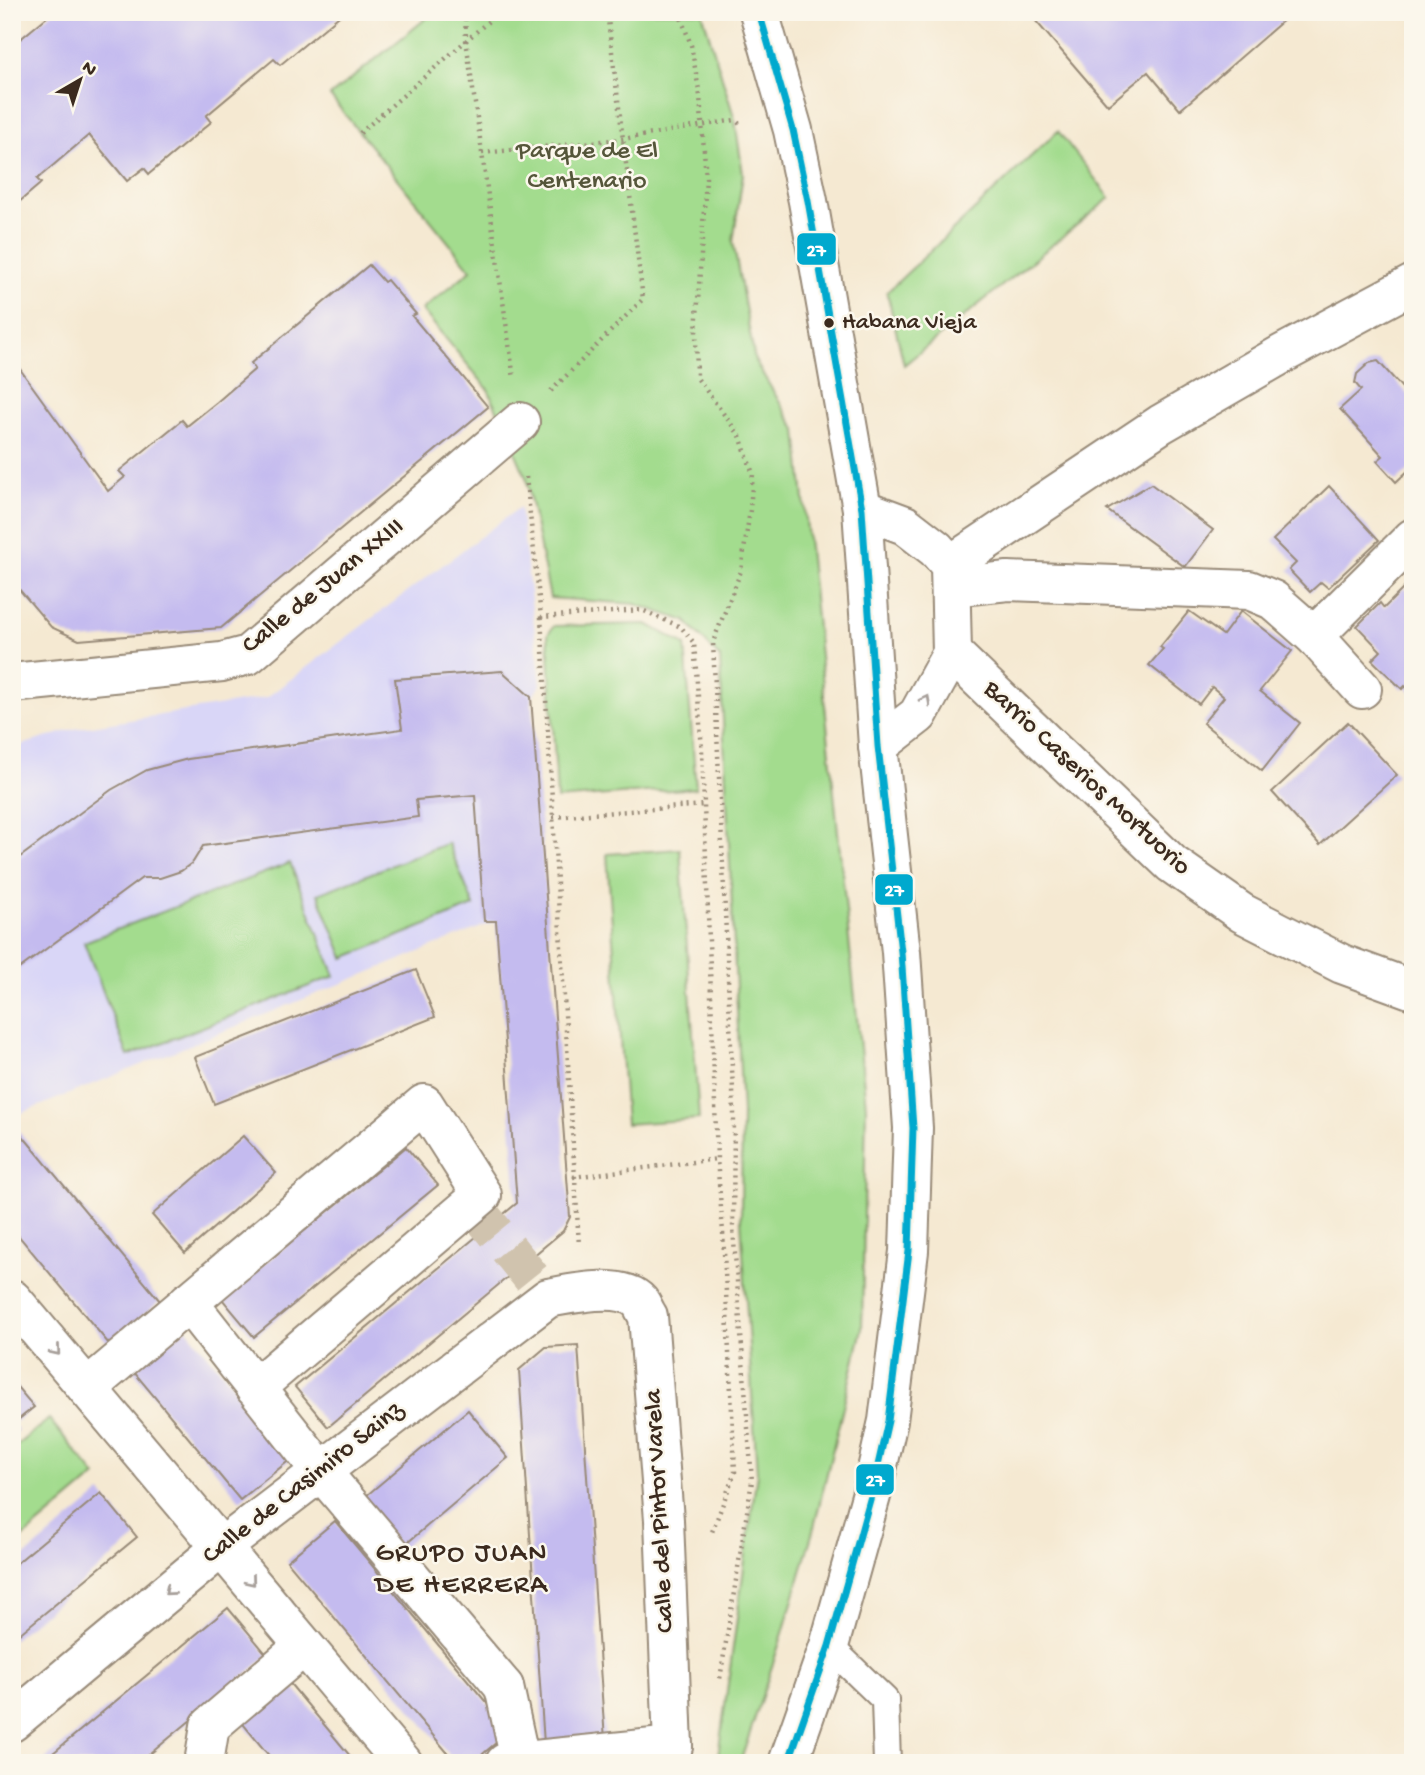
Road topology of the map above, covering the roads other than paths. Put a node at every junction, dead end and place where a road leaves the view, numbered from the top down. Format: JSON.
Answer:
{"nodes":[{"id":1,"x":759,"y":12,"type":"edge"},
{"id":2,"x":1413,"y":284,"type":"edge"},
{"id":3,"x":520,"y":422,"type":"road end"},
{"id":4,"x":862,"y":509,"type":"junction"},
{"id":5,"x":1413,"y":538,"type":"edge"},
{"id":6,"x":950,"y":576,"type":"junction"},
{"id":7,"x":1314,"y":636,"type":"junction"},
{"id":8,"x":952,"y":653,"type":"junction"},
{"id":9,"x":12,"y":683,"type":"edge"},
{"id":10,"x":1362,"y":690,"type":"dead end"},
{"id":11,"x":878,"y":746,"type":"junction"},
{"id":12,"x":1413,"y":990,"type":"edge"},
{"id":13,"x":600,"y":1292,"type":"joint"},
{"id":14,"x":12,"y":1299,"type":"edge"},
{"id":15,"x":188,"y":1301,"type":"junction"},
{"id":16,"x":87,"y":1388,"type":"junction"},
{"id":17,"x":255,"y":1388,"type":"junction"},
{"id":18,"x":320,"y":1470,"type":"junction"},
{"id":19,"x":222,"y":1547,"type":"junction"},
{"id":20,"x":304,"y":1646,"type":"junction"},
{"id":21,"x":829,"y":1646,"type":"junction"},
{"id":22,"x":12,"y":1722,"type":"edge"},
{"id":23,"x":513,"y":1761,"type":"edge"},
{"id":24,"x":204,"y":1763,"type":"edge"},
{"id":25,"x":403,"y":1763,"type":"edge"},
{"id":26,"x":788,"y":1763,"type":"edge"},
{"id":27,"x":887,"y":1763,"type":"edge"}],
"edges":[{"from":1,"to":4,"type":"street"},
{"from":2,"to":6,"type":"street"},
{"from":3,"to":9,"type":"street","name":"Calle de Juan XXIII"},
{"from":4,"to":6,"type":"street"},
{"from":4,"to":11,"type":"street"},
{"from":5,"to":7,"type":"street"},
{"from":6,"to":7,"type":"street"},
{"from":6,"to":8,"type":"street"},
{"from":7,"to":10,"type":"street"},
{"from":11,"to":8,"type":"street","one_way":true},
{"from":8,"to":12,"type":"street","name":"Barrio Caserios Mortuorio"},
{"from":11,"to":21,"type":"street"},
{"from":13,"to":18,"type":"street","name":"Calle de Casimiro Sainz"},
{"from":13,"to":23,"type":"street","name":"Calle del Pintor Varela"},
{"from":14,"to":16,"type":"street","one_way":true},
{"from":15,"to":16,"type":"street"},
{"from":15,"to":17,"type":"street"},
{"from":15,"to":17,"type":"street"},
{"from":16,"to":19,"type":"street"},
{"from":17,"to":18,"type":"street"},
{"from":18,"to":19,"type":"street","name":"Calle de Casimiro Sainz"},
{"from":18,"to":23,"type":"street"},
{"from":19,"to":20,"type":"street","one_way":true},
{"from":19,"to":22,"type":"street","name":"Calle de Casimiro Sainz","one_way":true},
{"from":20,"to":24,"type":"street"},
{"from":20,"to":25,"type":"street"},
{"from":21,"to":26,"type":"street"},
{"from":21,"to":27,"type":"lane"}]}
